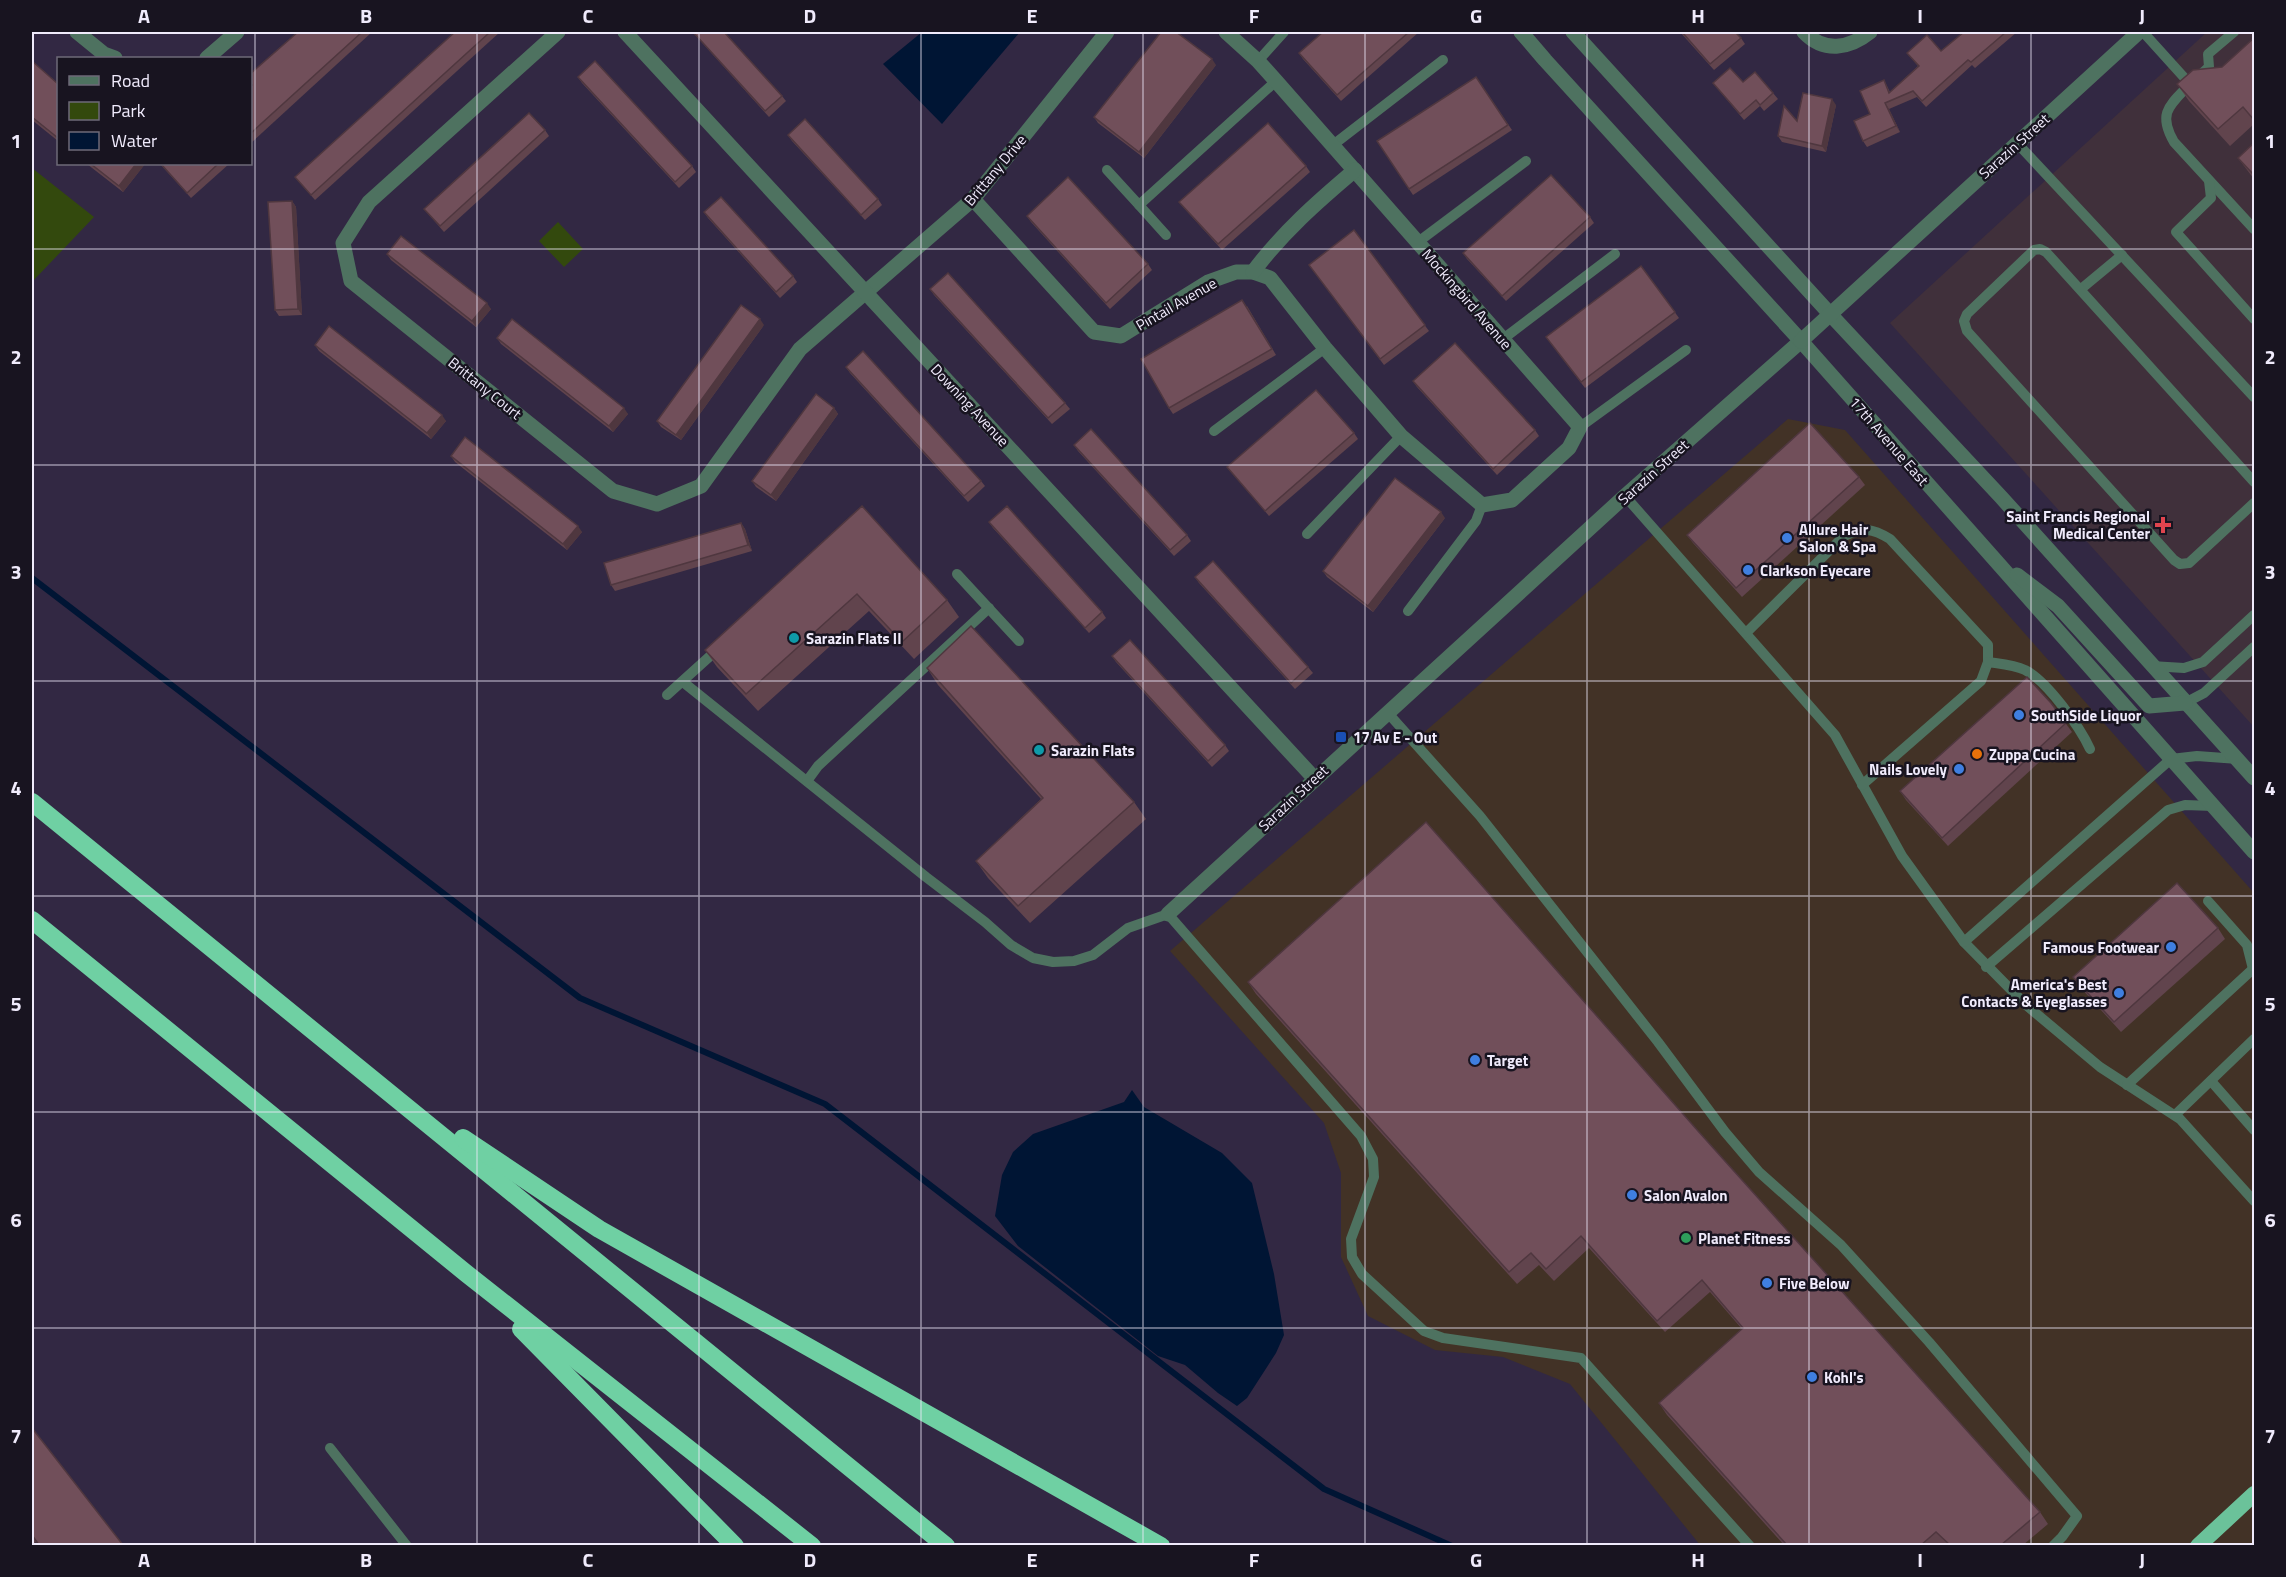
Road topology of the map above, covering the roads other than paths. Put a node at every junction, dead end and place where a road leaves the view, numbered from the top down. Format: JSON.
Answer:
{"nodes":[{"id":1,"x":77,"y":32,"type":"edge"},
{"id":2,"x":237,"y":32,"type":"edge"},
{"id":3,"x":558,"y":32,"type":"edge"},
{"id":4,"x":625,"y":32,"type":"edge"},
{"id":5,"x":1107,"y":32,"type":"edge"},
{"id":6,"x":1226,"y":32,"type":"edge"},
{"id":7,"x":1284,"y":32,"type":"edge"},
{"id":8,"x":1521,"y":32,"type":"edge"},
{"id":9,"x":1573,"y":32,"type":"edge"},
{"id":10,"x":1804,"y":32,"type":"edge"},
{"id":11,"x":1870,"y":32,"type":"edge"},
{"id":12,"x":2141,"y":32,"type":"edge"},
{"id":13,"x":2235,"y":32,"type":"edge"},
{"id":14,"x":112,"y":57,"type":"edge"},
{"id":15,"x":208,"y":57,"type":"edge"},
{"id":16,"x":1443,"y":60,"type":"dead end"},
{"id":17,"x":1258,"y":61,"type":"junction"},
{"id":18,"x":1276,"y":81,"type":"junction"},
{"id":19,"x":2190,"y":84,"type":"junction"},
{"id":20,"x":2017,"y":143,"type":"junction"},
{"id":21,"x":1333,"y":145,"type":"junction"},
{"id":22,"x":1526,"y":161,"type":"dead end"},
{"id":23,"x":1107,"y":170,"type":"dead end"},
{"id":24,"x":1355,"y":170,"type":"junction"},
{"id":25,"x":2209,"y":181,"type":"junction"},
{"id":26,"x":973,"y":199,"type":"junction"},
{"id":27,"x":1139,"y":205,"type":"junction"},
{"id":28,"x":2254,"y":229,"type":"edge"},
{"id":29,"x":1166,"y":235,"type":"dead end"},
{"id":30,"x":1418,"y":243,"type":"junction"},
{"id":31,"x":1615,"y":254,"type":"dead end"},
{"id":32,"x":2122,"y":255,"type":"junction"},
{"id":33,"x":1252,"y":272,"type":"junction"},
{"id":34,"x":2081,"y":289,"type":"junction"},
{"id":35,"x":865,"y":291,"type":"junction"},
{"id":36,"x":1830,"y":314,"type":"junction"},
{"id":37,"x":2254,"y":319,"type":"edge"},
{"id":38,"x":1503,"y":339,"type":"junction"},
{"id":39,"x":1801,"y":341,"type":"junction"},
{"id":40,"x":1325,"y":348,"type":"junction"},
{"id":41,"x":1686,"y":350,"type":"dead end"},
{"id":42,"x":2254,"y":397,"type":"edge"},
{"id":43,"x":1580,"y":427,"type":"junction"},
{"id":44,"x":1214,"y":431,"type":"dead end"},
{"id":45,"x":1401,"y":436,"type":"junction"},
{"id":46,"x":2254,"y":482,"type":"edge"},
{"id":47,"x":1625,"y":496,"type":"junction"},
{"id":48,"x":2254,"y":503,"type":"edge"},
{"id":49,"x":1482,"y":505,"type":"junction"},
{"id":50,"x":1307,"y":534,"type":"dead end"},
{"id":51,"x":1990,"y":555,"type":"junction"},
{"id":52,"x":957,"y":574,"type":"dead end"},
{"id":53,"x":989,"y":608,"type":"junction"},
{"id":54,"x":1408,"y":611,"type":"dead end"},
{"id":55,"x":2254,"y":615,"type":"edge"},
{"id":56,"x":1746,"y":633,"type":"junction"},
{"id":57,"x":729,"y":639,"type":"edge"},
{"id":58,"x":1019,"y":641,"type":"dead end"},
{"id":59,"x":2254,"y":647,"type":"edge"},
{"id":60,"x":1988,"y":662,"type":"junction"},
{"id":61,"x":2151,"y":666,"type":"junction"},
{"id":62,"x":683,"y":681,"type":"junction"},
{"id":63,"x":667,"y":695,"type":"dead end"},
{"id":64,"x":2184,"y":703,"type":"junction"},
{"id":65,"x":1387,"y":712,"type":"junction"},
{"id":66,"x":2091,"y":749,"type":"dead end"},
{"id":67,"x":2170,"y":759,"type":"junction"},
{"id":68,"x":2238,"y":759,"type":"junction"},
{"id":69,"x":1314,"y":778,"type":"junction"},
{"id":70,"x":2254,"y":778,"type":"edge"},
{"id":71,"x":807,"y":781,"type":"junction"},
{"id":72,"x":1862,"y":785,"type":"junction"},
{"id":73,"x":32,"y":802,"type":"edge"},
{"id":74,"x":2213,"y":806,"type":"junction"},
{"id":75,"x":2254,"y":852,"type":"edge"},
{"id":76,"x":2208,"y":901,"type":"dead end"},
{"id":77,"x":1168,"y":914,"type":"junction"},
{"id":78,"x":32,"y":920,"type":"edge"},
{"id":79,"x":199,"y":937,"type":"junction"},
{"id":80,"x":1964,"y":942,"type":"junction"},
{"id":81,"x":1986,"y":967,"type":"junction"},
{"id":82,"x":2254,"y":970,"type":"edge"},
{"id":83,"x":2254,"y":1039,"type":"edge"},
{"id":84,"x":2211,"y":1081,"type":"junction"},
{"id":85,"x":2127,"y":1084,"type":"junction"},
{"id":86,"x":2175,"y":1115,"type":"junction"},
{"id":87,"x":2254,"y":1130,"type":"edge"},
{"id":88,"x":2254,"y":1201,"type":"edge"},
{"id":89,"x":467,"y":1274,"type":"junction"},
{"id":90,"x":330,"y":1448,"type":"dead end"},
{"id":91,"x":2254,"y":1494,"type":"edge"},
{"id":92,"x":406,"y":1545,"type":"edge"},
{"id":93,"x":735,"y":1545,"type":"edge"},
{"id":94,"x":812,"y":1545,"type":"edge"},
{"id":95,"x":946,"y":1545,"type":"edge"},
{"id":96,"x":1161,"y":1545,"type":"edge"},
{"id":97,"x":1750,"y":1545,"type":"edge"},
{"id":98,"x":2053,"y":1545,"type":"edge"},
{"id":99,"x":2198,"y":1545,"type":"edge"}],
"edges":[{"from":1,"to":14,"type":"street"},
{"from":2,"to":15,"type":"street"},
{"from":3,"to":35,"type":"street","name":"Brittany Court"},
{"from":4,"to":35,"type":"street","name":"Downing Avenue"},
{"from":5,"to":26,"type":"street","name":"Brittany Drive"},
{"from":6,"to":17,"type":"street","name":"Mockingbird Avenue"},
{"from":7,"to":17,"type":"lane"},
{"from":8,"to":39,"type":"street","name":"17th Avenue East"},
{"from":9,"to":36,"type":"street"},
{"from":10,"to":11,"type":"street"},
{"from":12,"to":19,"type":"lane"},
{"from":12,"to":20,"type":"street","name":"Sarazin Street"},
{"from":13,"to":19,"type":"lane"},
{"from":16,"to":21,"type":"lane"},
{"from":17,"to":18,"type":"street","name":"Mockingbird Avenue"},
{"from":18,"to":21,"type":"street","name":"Mockingbird Avenue"},
{"from":18,"to":27,"type":"lane"},
{"from":19,"to":25,"type":"lane"},
{"from":20,"to":32,"type":"lane"},
{"from":20,"to":36,"type":"street","name":"Sarazin Street"},
{"from":21,"to":24,"type":"street","name":"Mockingbird Avenue"},
{"from":22,"to":30,"type":"lane"},
{"from":23,"to":27,"type":"lane"},
{"from":24,"to":30,"type":"street","name":"Mockingbird Avenue"},
{"from":24,"to":33,"type":"street"},
{"from":25,"to":28,"type":"lane"},
{"from":25,"to":37,"type":"lane"},
{"from":26,"to":33,"type":"street","name":"Pintail Avenue"},
{"from":26,"to":35,"type":"street","name":"Brittany Drive"},
{"from":27,"to":29,"type":"lane"},
{"from":30,"to":38,"type":"street","name":"Mockingbird Avenue"},
{"from":31,"to":38,"type":"lane"},
{"from":32,"to":34,"type":"lane"},
{"from":32,"to":42,"type":"lane"},
{"from":33,"to":40,"type":"street"},
{"from":34,"to":46,"type":"lane"},
{"from":34,"to":48,"type":"lane"},
{"from":35,"to":69,"type":"street","name":"Downing Avenue"},
{"from":36,"to":39,"type":"street","name":"Sarazin Street"},
{"from":36,"to":61,"type":"street"},
{"from":38,"to":43,"type":"street","name":"Mockingbird Avenue"},
{"from":39,"to":47,"type":"street","name":"Sarazin Street"},
{"from":39,"to":51,"type":"street","name":"17th Avenue East"},
{"from":40,"to":44,"type":"lane"},
{"from":40,"to":45,"type":"street"},
{"from":41,"to":43,"type":"lane"},
{"from":43,"to":49,"type":"street"},
{"from":45,"to":49,"type":"street"},
{"from":45,"to":50,"type":"lane"},
{"from":47,"to":56,"type":"lane"},
{"from":47,"to":65,"type":"street","name":"Sarazin Street"},
{"from":49,"to":54,"type":"lane"},
{"from":51,"to":64,"type":"street"},
{"from":51,"to":67,"type":"street","name":"17th Avenue East"},
{"from":52,"to":53,"type":"lane"},
{"from":53,"to":58,"type":"lane"},
{"from":53,"to":71,"type":"lane"},
{"from":55,"to":61,"type":"lane"},
{"from":56,"to":60,"type":"lane"},
{"from":56,"to":72,"type":"lane"},
{"from":57,"to":62,"type":"lane"},
{"from":59,"to":64,"type":"lane"},
{"from":60,"to":66,"type":"lane"},
{"from":60,"to":72,"type":"lane"},
{"from":61,"to":64,"type":"street"},
{"from":62,"to":63,"type":"lane"},
{"from":62,"to":71,"type":"lane"},
{"from":64,"to":68,"type":"street"},
{"from":65,"to":69,"type":"street","name":"Sarazin Street"},
{"from":65,"to":98,"type":"lane"},
{"from":67,"to":68,"type":"lane"},
{"from":67,"to":74,"type":"street","name":"17th Avenue East"},
{"from":67,"to":80,"type":"lane"},
{"from":68,"to":70,"type":"street"},
{"from":69,"to":77,"type":"street","name":"Sarazin Street"},
{"from":71,"to":77,"type":"lane"},
{"from":72,"to":80,"type":"lane"},
{"from":73,"to":79,"type":"highway"},
{"from":74,"to":75,"type":"street","name":"17th Avenue East"},
{"from":74,"to":81,"type":"lane"},
{"from":76,"to":82,"type":"lane"},
{"from":77,"to":97,"type":"lane"},
{"from":78,"to":89,"type":"highway"},
{"from":79,"to":95,"type":"highway"},
{"from":79,"to":96,"type":"highway"},
{"from":80,"to":81,"type":"lane"},
{"from":81,"to":85,"type":"lane"},
{"from":82,"to":85,"type":"lane"},
{"from":83,"to":84,"type":"lane"},
{"from":84,"to":86,"type":"lane"},
{"from":84,"to":87,"type":"lane"},
{"from":85,"to":86,"type":"lane"},
{"from":86,"to":88,"type":"lane"},
{"from":89,"to":93,"type":"highway"},
{"from":89,"to":94,"type":"highway"},
{"from":90,"to":92,"type":"lane"},
{"from":91,"to":99,"type":"highway"}]}
